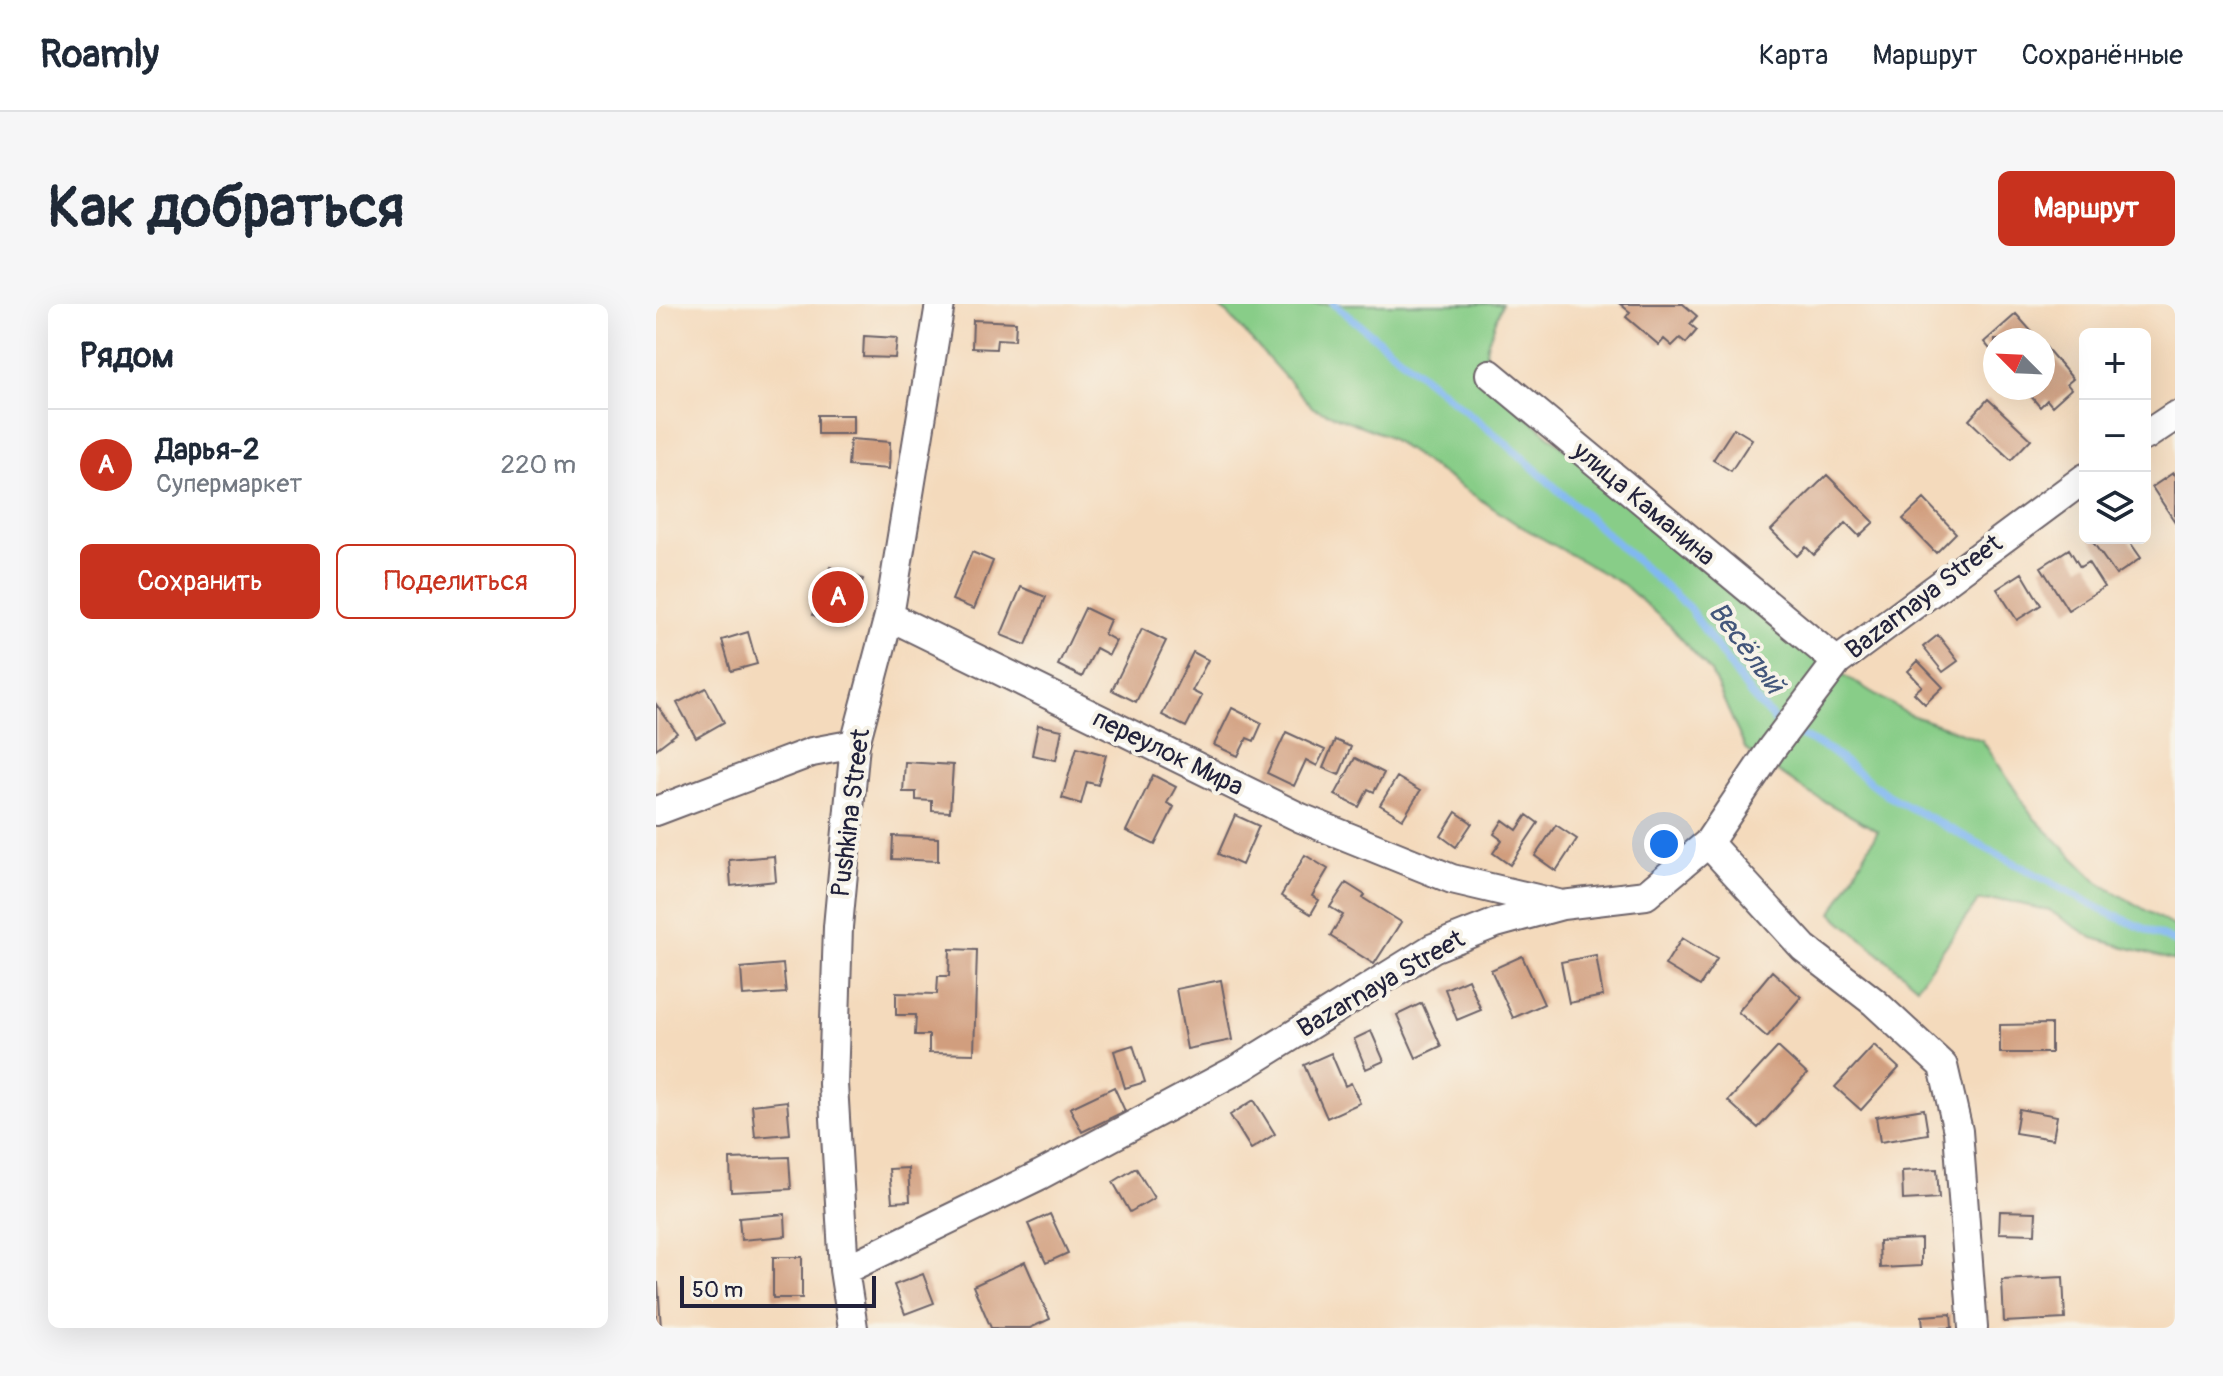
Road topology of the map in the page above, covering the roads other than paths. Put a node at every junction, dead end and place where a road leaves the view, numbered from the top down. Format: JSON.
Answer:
{"nodes":[{"id":1,"x":940,"y":304,"type":"edge"},
{"id":2,"x":1490,"y":374,"type":"dead end"},
{"id":3,"x":2175,"y":416,"type":"edge"},
{"id":4,"x":2151,"y":432,"type":"edge"},
{"id":5,"x":2079,"y":482,"type":"edge"},
{"id":6,"x":889,"y":616,"type":"junction"},
{"id":7,"x":1837,"y":662,"type":"junction"},
{"id":8,"x":855,"y":744,"type":"junction"},
{"id":9,"x":656,"y":811,"type":"edge"},
{"id":10,"x":1708,"y":843,"type":"junction"},
{"id":11,"x":1452,"y":879,"type":"junction"},
{"id":12,"x":1562,"y":905,"type":"junction"},
{"id":13,"x":1464,"y":934,"type":"junction"},
{"id":14,"x":844,"y":1270,"type":"junction"},
{"id":15,"x":853,"y":1328,"type":"edge"},
{"id":16,"x":1973,"y":1328,"type":"edge"}],
"edges":[{"from":1,"to":6,"type":"street","name":"Pushkina Street"},
{"from":2,"to":7,"type":"street","name":"улица Каманина"},
{"from":3,"to":4,"type":"street"},
{"from":5,"to":7,"type":"street","name":"Bazarnaya Street"},
{"from":6,"to":8,"type":"street","name":"Pushkina Street"},
{"from":6,"to":11,"type":"street","name":"переулок Мира"},
{"from":7,"to":10,"type":"street","name":"Bazarnaya Street"},
{"from":8,"to":9,"type":"street"},
{"from":8,"to":14,"type":"street","name":"Pushkina Street"},
{"from":10,"to":12,"type":"street","name":"Bazarnaya Street"},
{"from":10,"to":16,"type":"street"},
{"from":11,"to":12,"type":"street","name":"переулок Мира"},
{"from":11,"to":13,"type":"street"},
{"from":12,"to":13,"type":"street","name":"Bazarnaya Street"},
{"from":13,"to":14,"type":"street","name":"Bazarnaya Street"},
{"from":14,"to":15,"type":"street","name":"Pushkina Street"}]}
